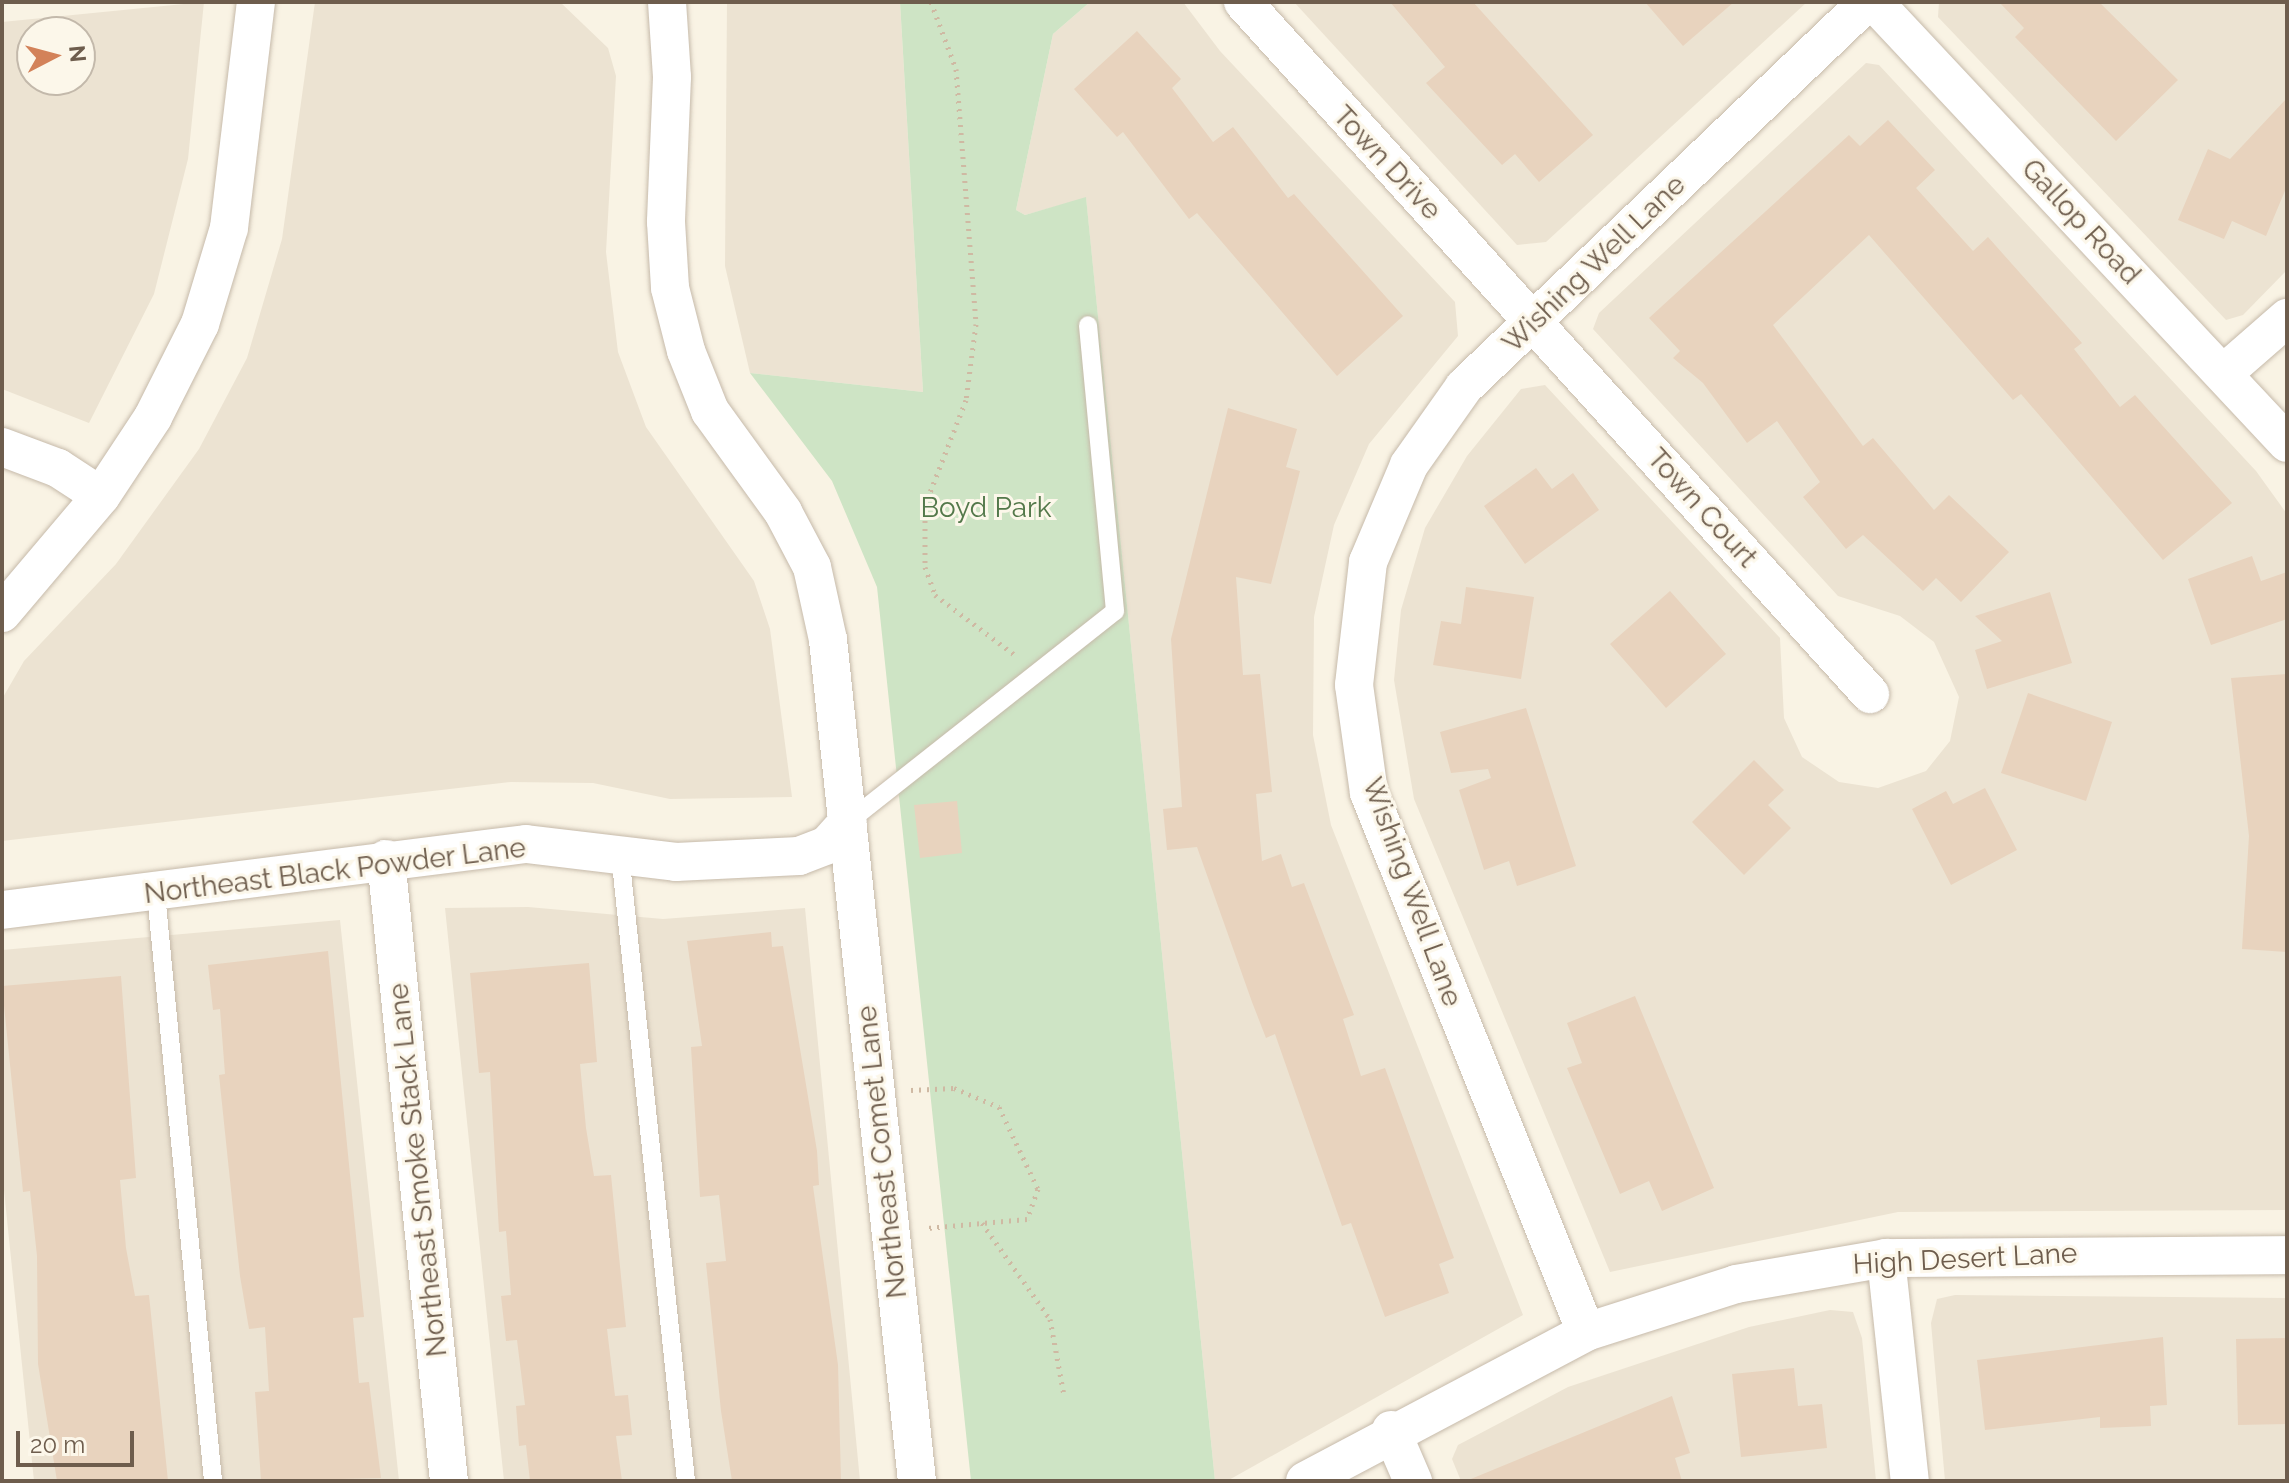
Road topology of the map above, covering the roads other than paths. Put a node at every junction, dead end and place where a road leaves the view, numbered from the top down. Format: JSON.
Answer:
{"nodes":[{"id":1,"x":256,"y":2,"type":"edge"},
{"id":2,"x":667,"y":2,"type":"edge"},
{"id":3,"x":1243,"y":2,"type":"edge"},
{"id":4,"x":1867,"y":2,"type":"edge"},
{"id":5,"x":1874,"y":2,"type":"edge"},
{"id":6,"x":2287,"y":318,"type":"edge"},
{"id":7,"x":1534,"y":322,"type":"junction"},
{"id":8,"x":1088,"y":325,"type":"dead end"},
{"id":9,"x":2224,"y":373,"type":"junction"},
{"id":10,"x":2287,"y":443,"type":"edge"},
{"id":11,"x":2,"y":447,"type":"edge"},
{"id":12,"x":101,"y":496,"type":"junction"},
{"id":13,"x":2,"y":613,"type":"edge"},
{"id":14,"x":1870,"y":694,"type":"dead end"},
{"id":15,"x":848,"y":822,"type":"junction"},
{"id":16,"x":620,"y":854,"type":"junction"},
{"id":17,"x":386,"y":859,"type":"junction"},
{"id":18,"x":156,"y":894,"type":"junction"},
{"id":19,"x":2,"y":910,"type":"edge"},
{"id":20,"x":2287,"y":1255,"type":"edge"},
{"id":21,"x":1886,"y":1258,"type":"junction"},
{"id":22,"x":1586,"y":1332,"type":"junction"},
{"id":23,"x":1391,"y":1430,"type":"junction"},
{"id":24,"x":213,"y":1481,"type":"edge"},
{"id":25,"x":449,"y":1481,"type":"edge"},
{"id":26,"x":686,"y":1481,"type":"edge"},
{"id":27,"x":917,"y":1481,"type":"edge"},
{"id":28,"x":1305,"y":1481,"type":"edge"},
{"id":29,"x":1413,"y":1481,"type":"edge"},
{"id":30,"x":1910,"y":1481,"type":"edge"}],
"edges":[{"from":1,"to":12,"type":"street"},
{"from":2,"to":15,"type":"street","name":"Northeast Comet Lane"},
{"from":3,"to":7,"type":"street","name":"Town Drive"},
{"from":4,"to":7,"type":"street","name":"Wishing Well Lane"},
{"from":5,"to":9,"type":"street","name":"Gallop Road"},
{"from":6,"to":9,"type":"street"},
{"from":7,"to":14,"type":"street","name":"Town Court"},
{"from":7,"to":22,"type":"street","name":"Wishing Well Lane"},
{"from":8,"to":15,"type":"lane"},
{"from":9,"to":10,"type":"street","name":"Gallop Road"},
{"from":11,"to":12,"type":"street"},
{"from":12,"to":13,"type":"street"},
{"from":15,"to":16,"type":"street","name":"Northeast Black Powder Lane"},
{"from":15,"to":27,"type":"street","name":"Northeast Comet Lane"},
{"from":16,"to":17,"type":"street","name":"Northeast Black Powder Lane"},
{"from":16,"to":26,"type":"lane"},
{"from":17,"to":18,"type":"street","name":"Northeast Black Powder Lane"},
{"from":17,"to":25,"type":"street","name":"Northeast Smoke Stack Lane"},
{"from":18,"to":19,"type":"street","name":"Northeast Black Powder Lane"},
{"from":18,"to":24,"type":"lane"},
{"from":20,"to":21,"type":"street","name":"High Desert Lane"},
{"from":21,"to":22,"type":"street","name":"High Desert Lane"},
{"from":21,"to":30,"type":"street"},
{"from":22,"to":23,"type":"street","name":"High Desert Lane"},
{"from":23,"to":28,"type":"street","name":"High Desert Lane"},
{"from":23,"to":29,"type":"street"}]}
